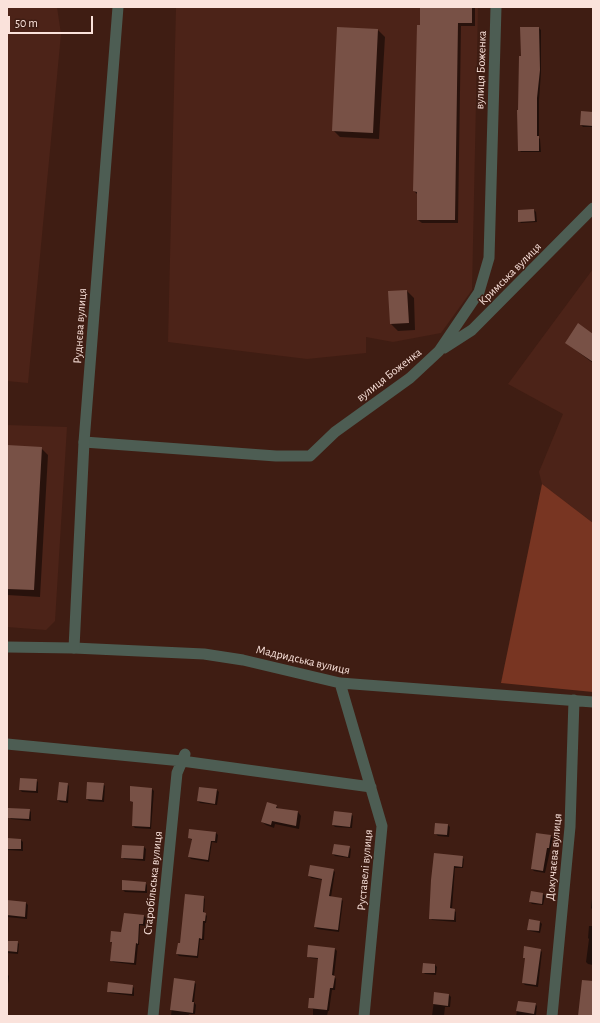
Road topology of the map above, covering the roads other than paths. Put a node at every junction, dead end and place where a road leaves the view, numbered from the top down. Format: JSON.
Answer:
{"nodes":[{"id":1,"x":118,"y":7,"type":"edge"},
{"id":2,"x":496,"y":7,"type":"edge"},
{"id":3,"x":593,"y":208,"type":"edge"},
{"id":4,"x":439,"y":351,"type":"junction"},
{"id":5,"x":84,"y":442,"type":"junction"},
{"id":6,"x":7,"y":646,"type":"edge"},
{"id":7,"x":74,"y":648,"type":"junction"},
{"id":8,"x":340,"y":683,"type":"junction"},
{"id":9,"x":574,"y":700,"type":"junction"},
{"id":10,"x":593,"y":702,"type":"edge"},
{"id":11,"x":7,"y":744,"type":"edge"},
{"id":12,"x":184,"y":757,"type":"junction"},
{"id":13,"x":371,"y":787,"type":"junction"},
{"id":14,"x":153,"y":1016,"type":"edge"},
{"id":15,"x":364,"y":1016,"type":"edge"},
{"id":16,"x":552,"y":1016,"type":"edge"}],
"edges":[{"from":1,"to":5,"type":"street","name":"Руднєва вулиця"},
{"from":2,"to":4,"type":"street","name":"вулиця Боженка"},
{"from":3,"to":4,"type":"street","name":"Кримська вулиця"},
{"from":4,"to":5,"type":"street","name":"вулиця Боженка"},
{"from":5,"to":7,"type":"street","name":"Руднєва вулиця"},
{"from":6,"to":7,"type":"street","name":"Мадридська вулиця"},
{"from":7,"to":8,"type":"street","name":"Мадридська вулиця"},
{"from":8,"to":9,"type":"street","name":"Мадридська вулиця"},
{"from":8,"to":13,"type":"street","name":"Руставелі вулиця"},
{"from":9,"to":10,"type":"street","name":"Мадридська вулиця"},
{"from":9,"to":16,"type":"street","name":"Докучаєва вулиця"},
{"from":11,"to":12,"type":"street"},
{"from":12,"to":13,"type":"street"},
{"from":12,"to":14,"type":"street","name":"Старобільська вулиця"},
{"from":13,"to":15,"type":"street","name":"Руставелі вулиця"}]}
